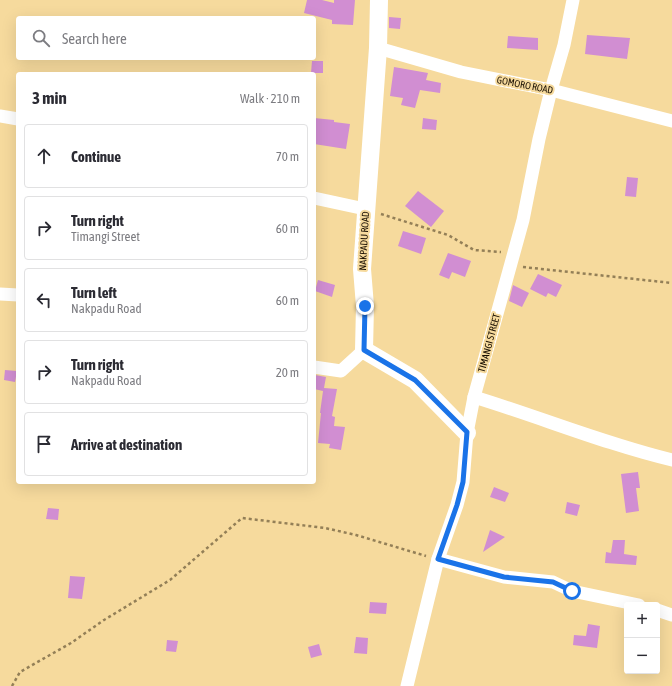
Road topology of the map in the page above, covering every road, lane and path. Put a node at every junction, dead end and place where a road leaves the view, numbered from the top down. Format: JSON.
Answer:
{"nodes":[{"id":1,"x":379,"y":0,"type":"edge"},
{"id":2,"x":573,"y":0,"type":"edge"},
{"id":3,"x":378,"y":48,"type":"junction"},
{"id":4,"x":551,"y":90,"type":"junction"},
{"id":5,"x":0,"y":116,"type":"edge"},
{"id":6,"x":16,"y":119,"type":"edge"},
{"id":7,"x":672,"y":121,"type":"edge"},
{"id":8,"x":316,"y":198,"type":"edge"},
{"id":9,"x":365,"y":209,"type":"junction"},
{"id":10,"x":514,"y":252,"type":"junction"},
{"id":11,"x":510,"y":266,"type":"junction"},
{"id":12,"x":672,"y":283,"type":"edge"},
{"id":13,"x":0,"y":294,"type":"edge"},
{"id":14,"x":16,"y":295,"type":"edge"},
{"id":15,"x":364,"y":350,"type":"junction"},
{"id":16,"x":316,"y":367,"type":"edge"},
{"id":17,"x":474,"y":397,"type":"junction"},
{"id":18,"x":467,"y":432,"type":"junction"},
{"id":19,"x":672,"y":460,"type":"edge"},
{"id":20,"x":438,"y":559,"type":"junction"},
{"id":21,"x":625,"y":602,"type":"edge"},
{"id":22,"x":660,"y":611,"type":"edge"},
{"id":23,"x":672,"y":615,"type":"edge"},
{"id":24,"x":12,"y":686,"type":"edge"},
{"id":25,"x":407,"y":686,"type":"edge"}],
"edges":[{"from":1,"to":3,"type":"street","name":"NAKPADU ROAD"},
{"from":2,"to":4,"type":"street","name":"TIMANGI STREET"},
{"from":3,"to":4,"type":"street","name":"GOMORO ROAD"},
{"from":3,"to":9,"type":"street","name":"NAKPADU ROAD"},
{"from":4,"to":7,"type":"street","name":"GOMORO ROAD"},
{"from":4,"to":10,"type":"street","name":"TIMANGI STREET"},
{"from":5,"to":6,"type":"street"},
{"from":8,"to":9,"type":"street"},
{"from":9,"to":10,"type":"path"},
{"from":9,"to":15,"type":"street","name":"NAKPADU ROAD"},
{"from":10,"to":11,"type":"street","name":"TIMANGI STREET"},
{"from":11,"to":12,"type":"path"},
{"from":11,"to":17,"type":"street","name":"TIMANGI STREET"},
{"from":13,"to":14,"type":"street"},
{"from":15,"to":16,"type":"street"},
{"from":15,"to":18,"type":"street"},
{"from":17,"to":18,"type":"street","name":"TIMANGI STREET"},
{"from":17,"to":19,"type":"street"},
{"from":18,"to":20,"type":"street","name":"TIMANGI STREET"},
{"from":20,"to":21,"type":"street"},
{"from":20,"to":24,"type":"path"},
{"from":20,"to":25,"type":"street","name":"TIMANGI STREET"},
{"from":22,"to":23,"type":"street"}]}
